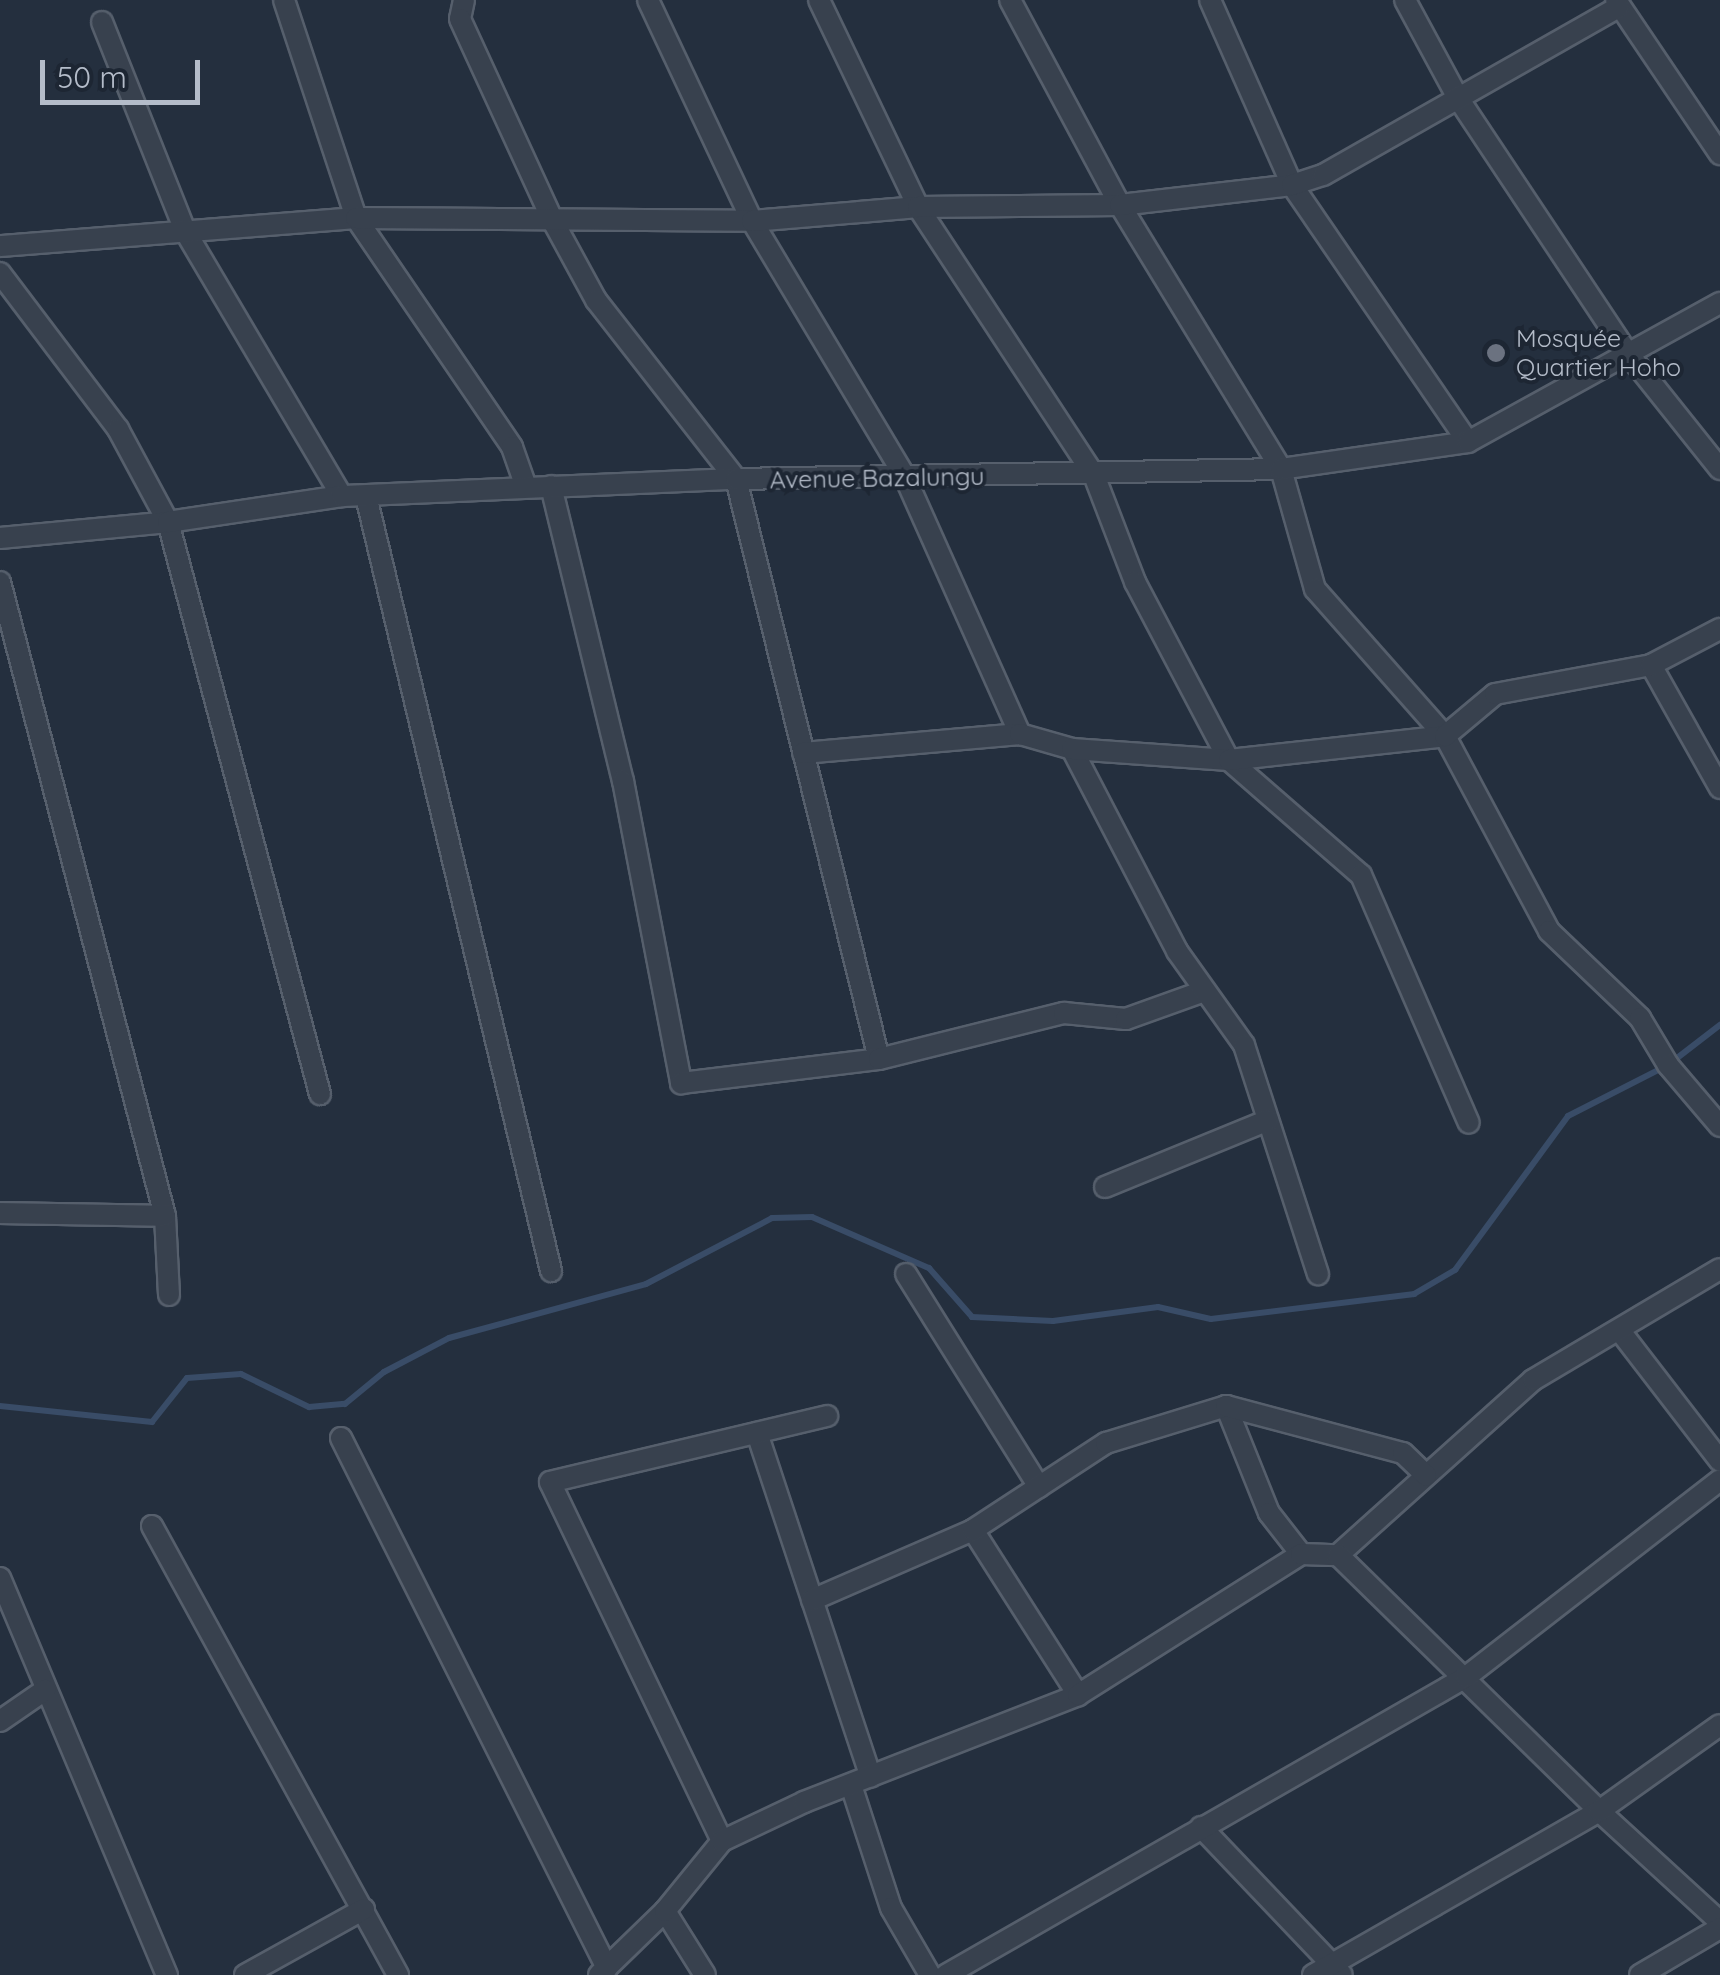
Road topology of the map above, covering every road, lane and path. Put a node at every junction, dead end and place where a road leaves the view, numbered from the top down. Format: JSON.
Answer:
{"nodes":[{"id":1,"x":284,"y":0,"type":"edge"},
{"id":2,"x":464,"y":0,"type":"edge"},
{"id":3,"x":648,"y":0,"type":"edge"},
{"id":4,"x":819,"y":0,"type":"edge"},
{"id":5,"x":1010,"y":0,"type":"edge"},
{"id":6,"x":1210,"y":0,"type":"edge"},
{"id":7,"x":1405,"y":0,"type":"edge"},
{"id":8,"x":1618,"y":3,"type":"edge"},
{"id":9,"x":102,"y":22,"type":"dead end"},
{"id":10,"x":1458,"y":98,"type":"junction"},
{"id":11,"x":1720,"y":154,"type":"edge"},
{"id":12,"x":1292,"y":184,"type":"junction"},
{"id":13,"x":1120,"y":205,"type":"junction"},
{"id":14,"x":918,"y":207,"type":"junction"},
{"id":15,"x":356,"y":218,"type":"junction"},
{"id":16,"x":752,"y":221,"type":"junction"},
{"id":17,"x":554,"y":222,"type":"junction"},
{"id":18,"x":184,"y":232,"type":"junction"},
{"id":19,"x":0,"y":246,"type":"edge"},
{"id":20,"x":0,"y":273,"type":"edge"},
{"id":21,"x":1720,"y":303,"type":"edge"},
{"id":22,"x":1629,"y":355,"type":"junction"},
{"id":23,"x":1468,"y":442,"type":"junction"},
{"id":24,"x":1280,"y":469,"type":"junction"},
{"id":25,"x":1720,"y":469,"type":"edge"},
{"id":26,"x":1094,"y":475,"type":"junction"},
{"id":27,"x":905,"y":477,"type":"junction"},
{"id":28,"x":736,"y":480,"type":"junction"},
{"id":29,"x":526,"y":486,"type":"junction"},
{"id":30,"x":551,"y":486,"type":"junction"},
{"id":31,"x":342,"y":496,"type":"junction"},
{"id":32,"x":366,"y":496,"type":"junction"},
{"id":33,"x":168,"y":522,"type":"junction"},
{"id":34,"x":0,"y":538,"type":"edge"},
{"id":35,"x":0,"y":582,"type":"edge"},
{"id":36,"x":1720,"y":629,"type":"edge"},
{"id":37,"x":1651,"y":665,"type":"junction"},
{"id":38,"x":1020,"y":734,"type":"junction"},
{"id":39,"x":1444,"y":736,"type":"junction"},
{"id":40,"x":1072,"y":749,"type":"junction"},
{"id":41,"x":803,"y":753,"type":"junction"},
{"id":42,"x":1229,"y":760,"type":"junction"},
{"id":43,"x":1720,"y":788,"type":"edge"},
{"id":44,"x":1204,"y":992,"type":"junction"},
{"id":45,"x":880,"y":1059,"type":"junction"},
{"id":46,"x":320,"y":1094,"type":"dead end"},
{"id":47,"x":1268,"y":1120,"type":"junction"},
{"id":48,"x":1469,"y":1124,"type":"dead end"},
{"id":49,"x":1720,"y":1126,"type":"edge"},
{"id":50,"x":1105,"y":1188,"type":"dead end"},
{"id":51,"x":0,"y":1213,"type":"edge"},
{"id":52,"x":165,"y":1216,"type":"junction"},
{"id":53,"x":1720,"y":1269,"type":"edge"},
{"id":54,"x":551,"y":1270,"type":"dead end"},
{"id":55,"x":906,"y":1274,"type":"dead end"},
{"id":56,"x":1318,"y":1274,"type":"dead end"},
{"id":57,"x":169,"y":1295,"type":"dead end"},
{"id":58,"x":1620,"y":1331,"type":"junction"},
{"id":59,"x":1226,"y":1406,"type":"junction"},
{"id":60,"x":827,"y":1416,"type":"dead end"},
{"id":61,"x":756,"y":1433,"type":"junction"},
{"id":62,"x":341,"y":1438,"type":"dead end"},
{"id":63,"x":1720,"y":1461,"type":"edge"},
{"id":64,"x":1426,"y":1476,"type":"junction"},
{"id":65,"x":1720,"y":1480,"type":"edge"},
{"id":66,"x":1040,"y":1487,"type":"junction"},
{"id":67,"x":152,"y":1526,"type":"dead end"},
{"id":68,"x":973,"y":1530,"type":"junction"},
{"id":69,"x":1301,"y":1554,"type":"junction"},
{"id":70,"x":1338,"y":1555,"type":"junction"},
{"id":71,"x":0,"y":1578,"type":"edge"},
{"id":72,"x":812,"y":1600,"type":"junction"},
{"id":73,"x":1466,"y":1678,"type":"junction"},
{"id":74,"x":45,"y":1690,"type":"junction"},
{"id":75,"x":1078,"y":1695,"type":"junction"},
{"id":76,"x":0,"y":1721,"type":"edge"},
{"id":77,"x":1720,"y":1725,"type":"edge"},
{"id":78,"x":872,"y":1777,"type":"junction"},
{"id":79,"x":851,"y":1785,"type":"junction"},
{"id":80,"x":1599,"y":1811,"type":"junction"},
{"id":81,"x":1201,"y":1827,"type":"junction"},
{"id":82,"x":722,"y":1841,"type":"junction"},
{"id":83,"x":364,"y":1910,"type":"junction"},
{"id":84,"x":665,"y":1911,"type":"junction"},
{"id":85,"x":1720,"y":1924,"type":"edge"},
{"id":86,"x":1328,"y":1971,"type":"edge"},
{"id":87,"x":603,"y":1972,"type":"edge"},
{"id":88,"x":167,"y":1975,"type":"edge"},
{"id":89,"x":245,"y":1975,"type":"edge"},
{"id":90,"x":398,"y":1975,"type":"edge"},
{"id":91,"x":705,"y":1975,"type":"edge"},
{"id":92,"x":930,"y":1975,"type":"edge"},
{"id":93,"x":946,"y":1975,"type":"edge"},
{"id":94,"x":1640,"y":1975,"type":"edge"}],
"edges":[{"from":1,"to":15,"type":"street"},
{"from":2,"to":17,"type":"street"},
{"from":3,"to":16,"type":"street"},
{"from":4,"to":14,"type":"street"},
{"from":5,"to":13,"type":"street"},
{"from":6,"to":12,"type":"street"},
{"from":7,"to":10,"type":"street"},
{"from":8,"to":10,"type":"street"},
{"from":8,"to":11,"type":"street"},
{"from":9,"to":18,"type":"street"},
{"from":10,"to":12,"type":"street"},
{"from":10,"to":22,"type":"street"},
{"from":12,"to":13,"type":"street"},
{"from":12,"to":23,"type":"street"},
{"from":13,"to":14,"type":"street"},
{"from":13,"to":24,"type":"street"},
{"from":14,"to":16,"type":"street"},
{"from":14,"to":26,"type":"street"},
{"from":15,"to":17,"type":"street"},
{"from":15,"to":18,"type":"street"},
{"from":15,"to":29,"type":"street"},
{"from":16,"to":17,"type":"street"},
{"from":16,"to":27,"type":"street"},
{"from":17,"to":28,"type":"street"},
{"from":18,"to":19,"type":"street"},
{"from":18,"to":31,"type":"street"},
{"from":20,"to":33,"type":"street"},
{"from":21,"to":22,"type":"street","name":"Avenue Bazalungu"},
{"from":22,"to":23,"type":"street","name":"Avenue Bazalungu"},
{"from":22,"to":25,"type":"street"},
{"from":23,"to":24,"type":"street","name":"Avenue Bazalungu"},
{"from":24,"to":26,"type":"street","name":"Avenue Bazalungu"},
{"from":24,"to":39,"type":"street"},
{"from":26,"to":27,"type":"street","name":"Avenue Bazalungu"},
{"from":26,"to":42,"type":"street"},
{"from":27,"to":28,"type":"street","name":"Avenue Bazalungu"},
{"from":27,"to":38,"type":"street"},
{"from":28,"to":30,"type":"street","name":"Avenue Bazalungu"},
{"from":28,"to":41,"type":"street"},
{"from":29,"to":30,"type":"street","name":"Avenue Bazalungu"},
{"from":29,"to":32,"type":"street","name":"Avenue Bazalungu"},
{"from":30,"to":45,"type":"street"},
{"from":31,"to":32,"type":"street","name":"Avenue Bazalungu"},
{"from":31,"to":33,"type":"street","name":"Avenue Bazalungu"},
{"from":32,"to":54,"type":"street"},
{"from":33,"to":34,"type":"street","name":"Avenue Bazalungu"},
{"from":33,"to":46,"type":"street"},
{"from":35,"to":52,"type":"street"},
{"from":36,"to":37,"type":"street"},
{"from":37,"to":39,"type":"street"},
{"from":37,"to":43,"type":"street"},
{"from":38,"to":40,"type":"street"},
{"from":38,"to":41,"type":"street"},
{"from":39,"to":42,"type":"street"},
{"from":39,"to":49,"type":"street"},
{"from":40,"to":42,"type":"street"},
{"from":40,"to":44,"type":"street"},
{"from":41,"to":45,"type":"street"},
{"from":42,"to":48,"type":"street"},
{"from":44,"to":45,"type":"street"},
{"from":44,"to":47,"type":"street"},
{"from":47,"to":50,"type":"street"},
{"from":47,"to":56,"type":"street"},
{"from":51,"to":52,"type":"street"},
{"from":52,"to":57,"type":"street"},
{"from":53,"to":58,"type":"street"},
{"from":55,"to":66,"type":"street"},
{"from":58,"to":63,"type":"street"},
{"from":58,"to":64,"type":"street"},
{"from":59,"to":64,"type":"street"},
{"from":59,"to":66,"type":"street"},
{"from":59,"to":69,"type":"street"},
{"from":60,"to":61,"type":"street"},
{"from":61,"to":72,"type":"street"},
{"from":61,"to":82,"type":"street"},
{"from":62,"to":87,"type":"street"},
{"from":64,"to":70,"type":"street"},
{"from":65,"to":73,"type":"street"},
{"from":66,"to":68,"type":"street"},
{"from":67,"to":83,"type":"street"},
{"from":68,"to":72,"type":"street"},
{"from":68,"to":75,"type":"street"},
{"from":69,"to":70,"type":"street"},
{"from":69,"to":75,"type":"street"},
{"from":70,"to":73,"type":"street"},
{"from":71,"to":74,"type":"street"},
{"from":72,"to":78,"type":"street"},
{"from":73,"to":80,"type":"street"},
{"from":73,"to":81,"type":"street"},
{"from":74,"to":76,"type":"street"},
{"from":74,"to":88,"type":"street"},
{"from":75,"to":78,"type":"street"},
{"from":77,"to":80,"type":"street"},
{"from":78,"to":79,"type":"street"},
{"from":79,"to":82,"type":"street"},
{"from":79,"to":92,"type":"street"},
{"from":80,"to":85,"type":"street"},
{"from":80,"to":86,"type":"street"},
{"from":81,"to":86,"type":"street"},
{"from":81,"to":93,"type":"street"},
{"from":82,"to":84,"type":"street"},
{"from":83,"to":89,"type":"street"},
{"from":83,"to":90,"type":"street"},
{"from":84,"to":87,"type":"street"},
{"from":84,"to":91,"type":"street"},
{"from":85,"to":94,"type":"street"}]}
